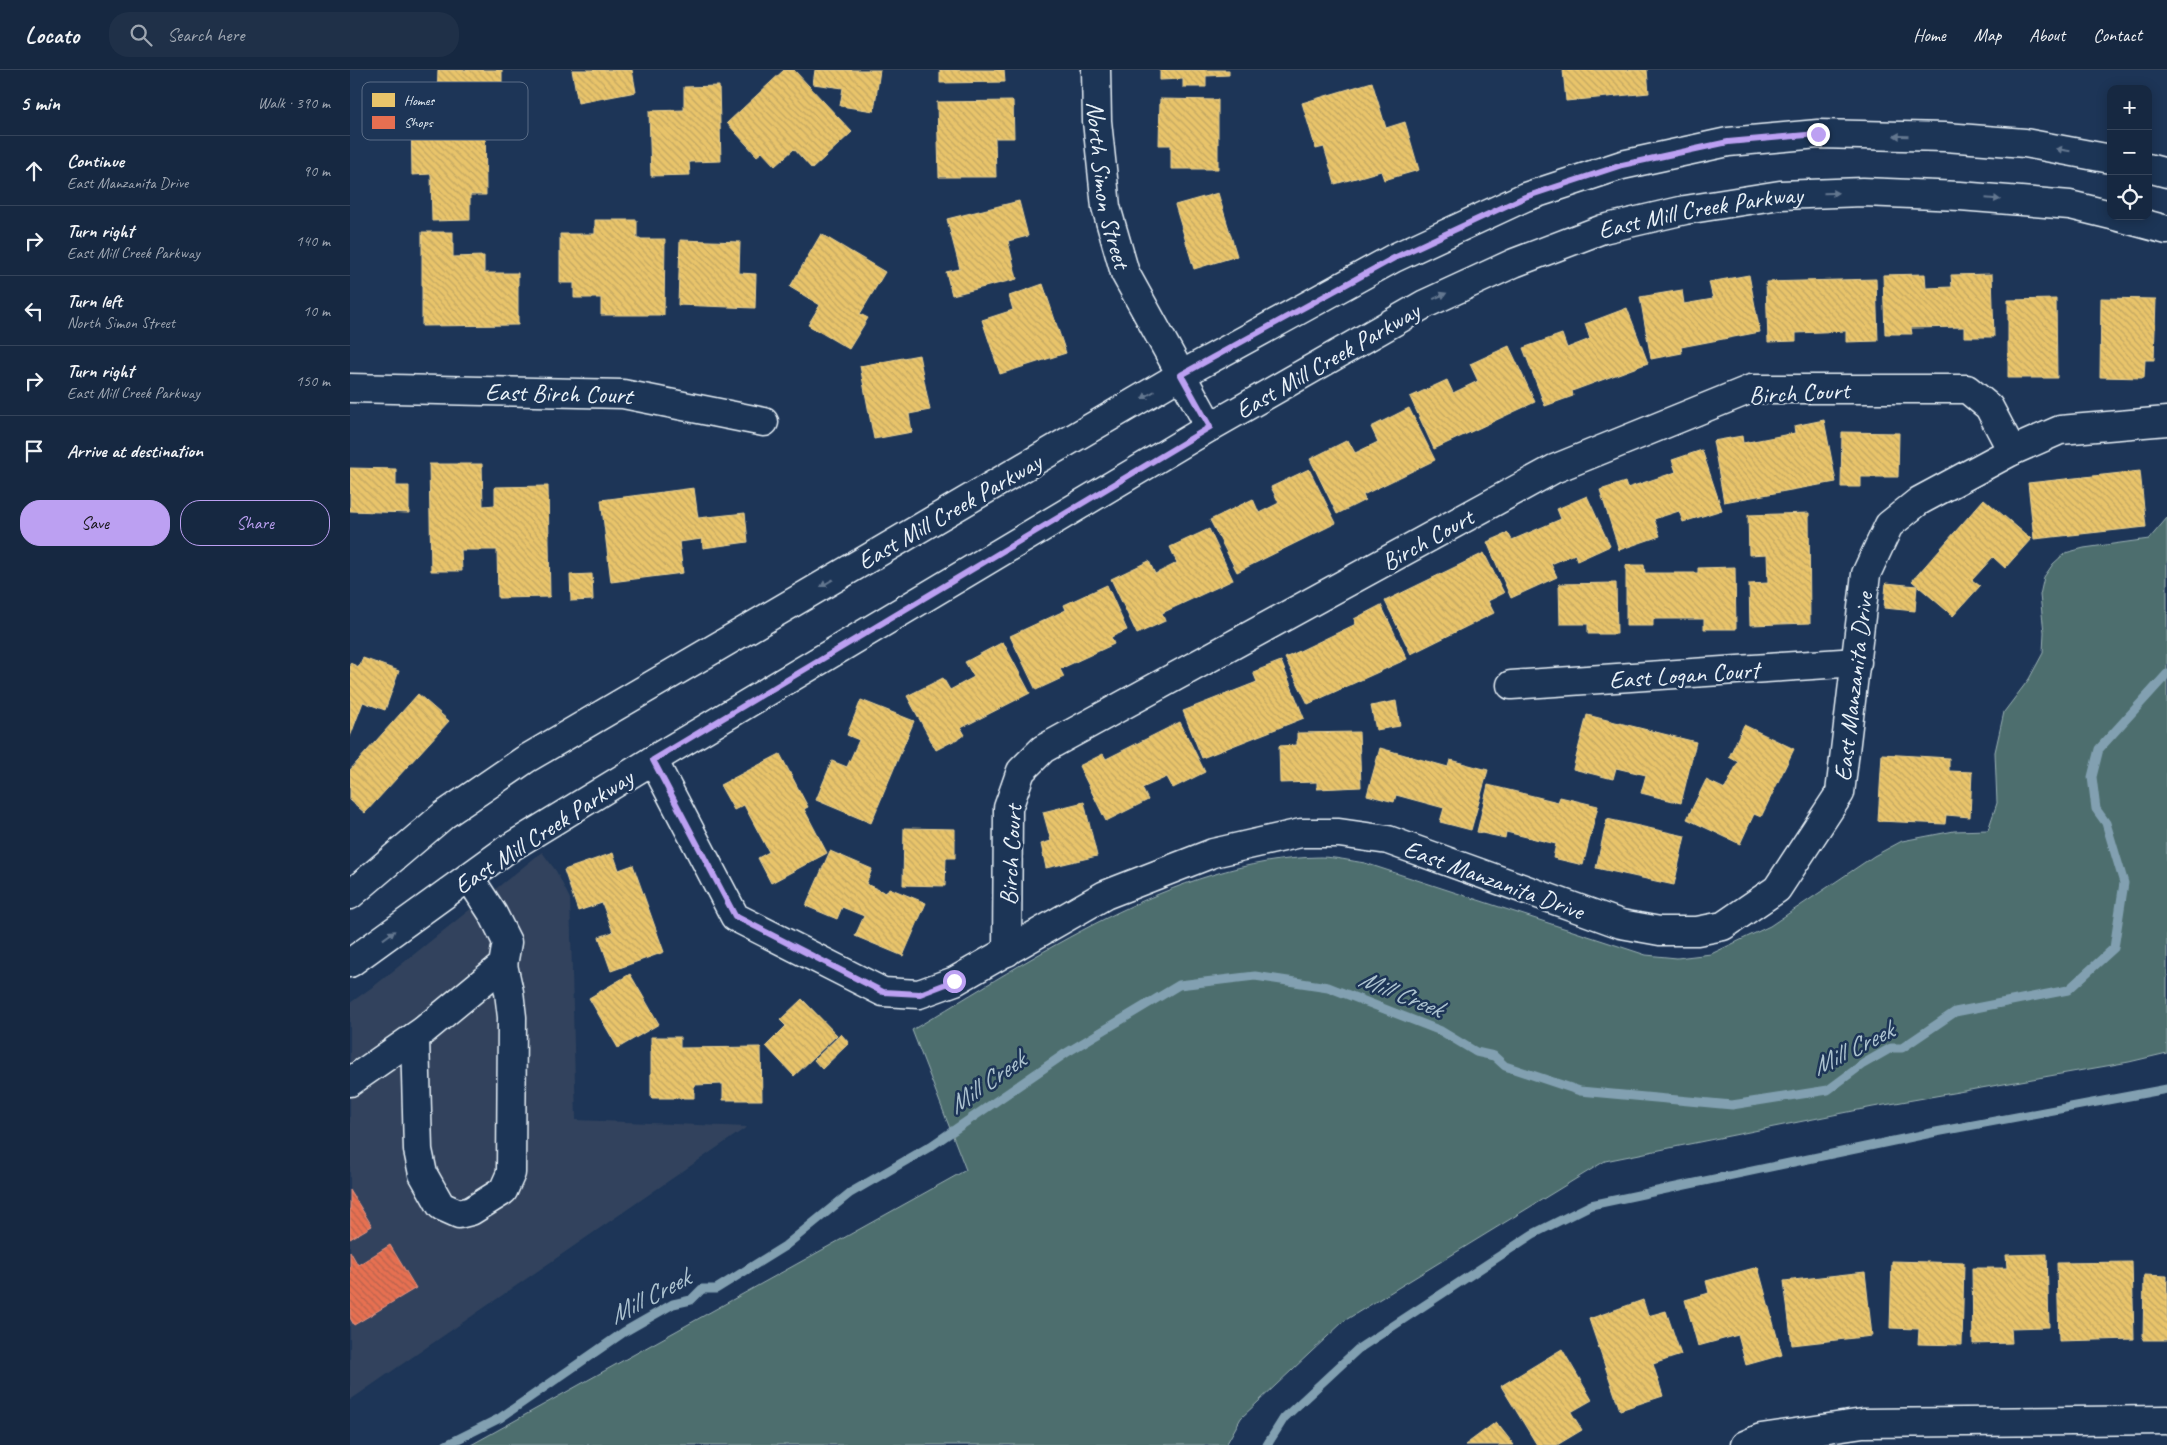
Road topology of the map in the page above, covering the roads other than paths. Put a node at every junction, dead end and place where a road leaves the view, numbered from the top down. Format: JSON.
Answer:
{"nodes":[{"id":1,"x":1096,"y":70,"type":"edge"},
{"id":2,"x":2107,"y":158,"type":"edge"},
{"id":3,"x":2152,"y":169,"type":"edge"},
{"id":4,"x":2167,"y":173,"type":"edge"},
{"id":5,"x":2107,"y":214,"type":"edge"},
{"id":6,"x":2130,"y":220,"type":"edge"},
{"id":7,"x":2167,"y":230,"type":"edge"},
{"id":8,"x":1181,"y":375,"type":"junction"},
{"id":9,"x":350,"y":388,"type":"edge"},
{"id":10,"x":2167,"y":421,"type":"edge"},
{"id":11,"x":764,"y":422,"type":"dead end"},
{"id":12,"x":1210,"y":427,"type":"junction"},
{"id":13,"x":2012,"y":451,"type":"junction"},
{"id":14,"x":1857,"y":662,"type":"junction"},
{"id":15,"x":1511,"y":685,"type":"dead end"},
{"id":16,"x":653,"y":760,"type":"junction"},
{"id":17,"x":469,"y":877,"type":"junction"},
{"id":18,"x":350,"y":895,"type":"edge"},
{"id":19,"x":1007,"y":952,"type":"junction"},
{"id":20,"x":350,"y":963,"type":"edge"},
{"id":21,"x":503,"y":964,"type":"junction"},
{"id":22,"x":415,"y":1037,"type":"junction"},
{"id":23,"x":350,"y":1082,"type":"edge"},
{"id":24,"x":2167,"y":1420,"type":"edge"},
{"id":25,"x":1745,"y":1445,"type":"edge"}],
"edges":[{"from":1,"to":8,"type":"street","name":"North Simon Street"},
{"from":2,"to":8,"type":"street","name":"East Mill Creek Parkway","one_way":true},
{"from":3,"to":4,"type":"street"},
{"from":12,"to":5,"type":"street","name":"East Mill Creek Parkway","one_way":true},
{"from":6,"to":7,"type":"street"},
{"from":8,"to":12,"type":"street","name":"North Simon Street"},
{"from":8,"to":18,"type":"street","name":"East Mill Creek Parkway","one_way":true},
{"from":9,"to":11,"type":"street","name":"East Birch Court"},
{"from":10,"to":13,"type":"street","name":"East Manzanita Drive"},
{"from":12,"to":16,"type":"street","name":"East Mill Creek Parkway"},
{"from":13,"to":14,"type":"street","name":"East Manzanita Drive"},
{"from":13,"to":19,"type":"street","name":"Birch Court"},
{"from":14,"to":15,"type":"street","name":"East Logan Court"},
{"from":14,"to":19,"type":"street","name":"East Manzanita Drive"},
{"from":16,"to":17,"type":"street","name":"East Mill Creek Parkway"},
{"from":16,"to":19,"type":"street","name":"East Manzanita Drive"},
{"from":20,"to":17,"type":"street","name":"East Mill Creek Parkway","one_way":true},
{"from":17,"to":21,"type":"street"},
{"from":21,"to":22,"type":"street"},
{"from":21,"to":22,"type":"street"},
{"from":22,"to":23,"type":"street"},
{"from":24,"to":25,"type":"street"}]}
